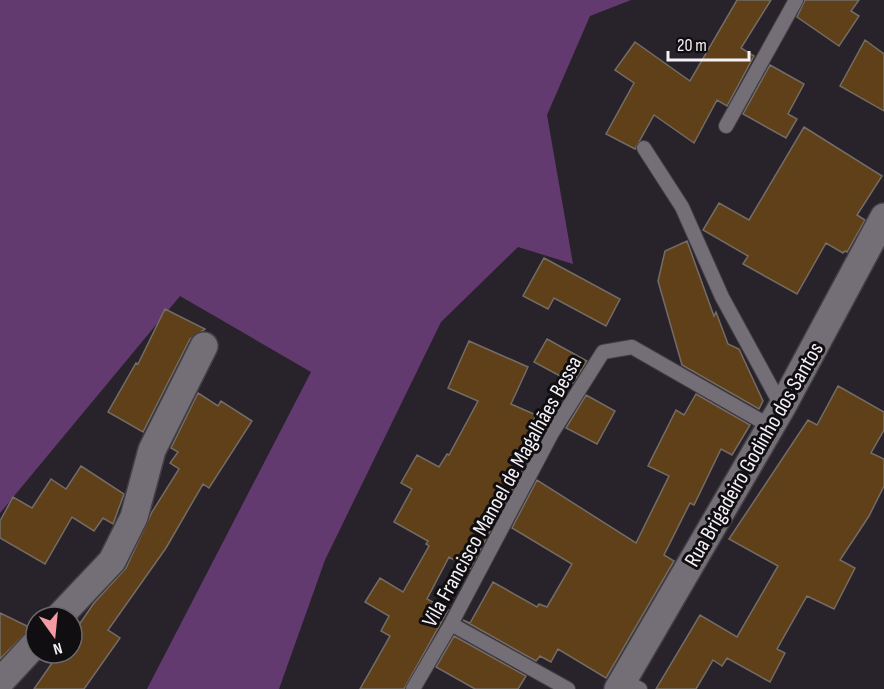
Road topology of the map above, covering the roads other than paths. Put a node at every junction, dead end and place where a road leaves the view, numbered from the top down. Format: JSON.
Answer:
{"nodes":[{"id":1,"x":796,"y":0,"type":"edge"},
{"id":2,"x":726,"y":126,"type":"dead end"},
{"id":3,"x":644,"y":148,"type":"dead end"},
{"id":4,"x":884,"y":217,"type":"edge"},
{"id":5,"x":204,"y":346,"type":"dead end"},
{"id":6,"x":776,"y":417,"type":"junction"},
{"id":7,"x":70,"y":605,"type":"edge"},
{"id":8,"x":451,"y":624,"type":"junction"},
{"id":9,"x":24,"y":656,"type":"edge"},
{"id":10,"x":0,"y":682,"type":"edge"},
{"id":11,"x":627,"y":686,"type":"edge"},
{"id":12,"x":413,"y":689,"type":"edge"},
{"id":13,"x":568,"y":689,"type":"edge"}],
"edges":[{"from":1,"to":2,"type":"lane"},
{"from":3,"to":6,"type":"lane"},
{"from":4,"to":6,"type":"street","name":"Rua Brigadeiro Godinho dos Santos"},
{"from":5,"to":7,"type":"street"},
{"from":6,"to":8,"type":"lane","name":"Vila Francisco Manoel de Magalhães Bessa"},
{"from":6,"to":11,"type":"street","name":"Rua Brigadeiro Godinho dos Santos"},
{"from":8,"to":12,"type":"lane","name":"Vila Francisco Manoel de Magalhães Bessa"},
{"from":8,"to":13,"type":"lane"},
{"from":9,"to":10,"type":"street"}]}
